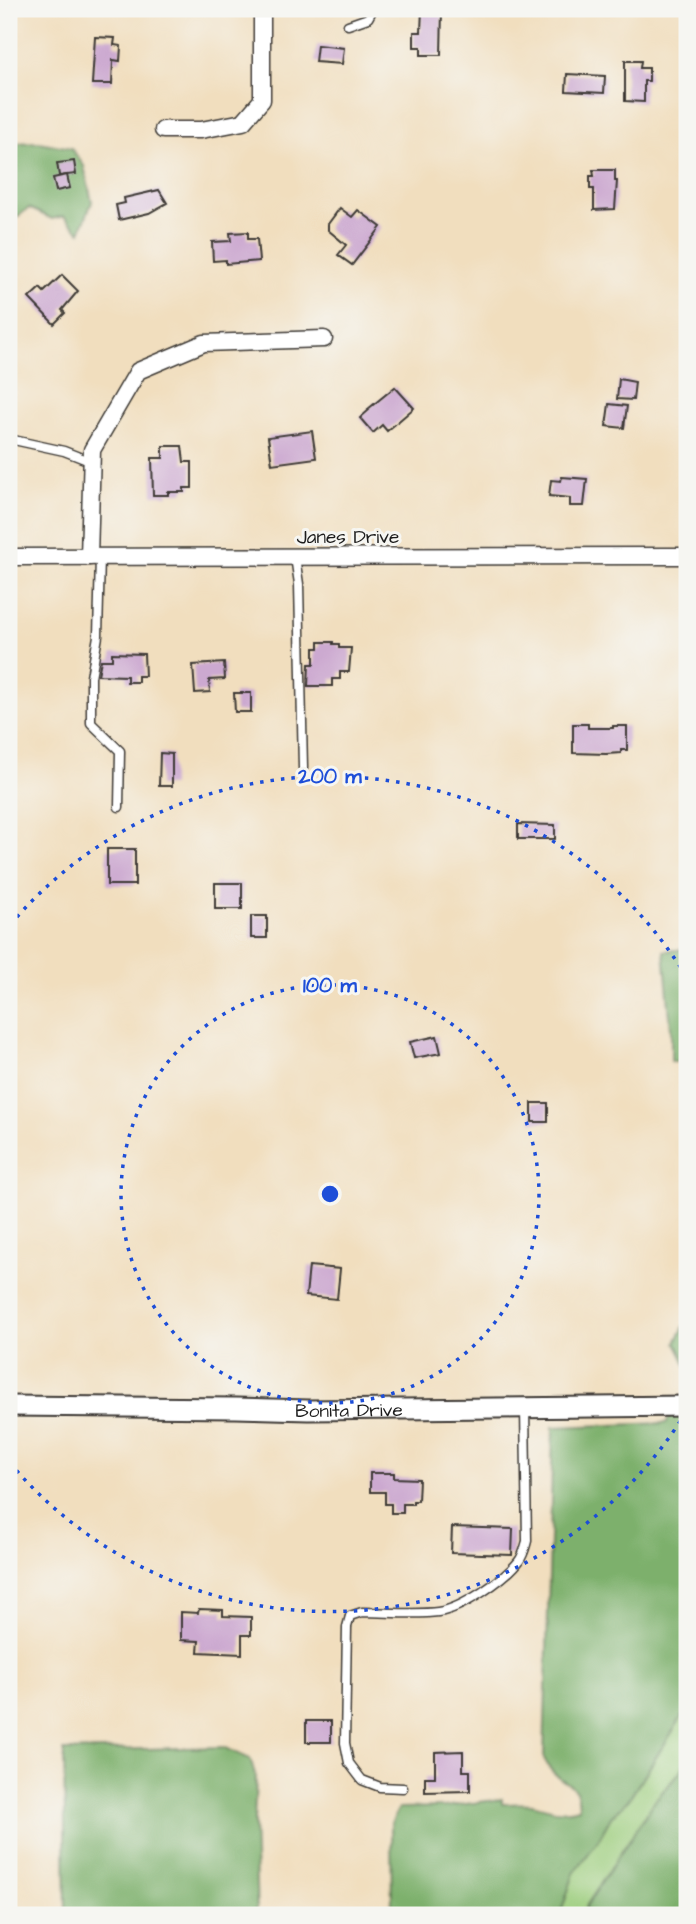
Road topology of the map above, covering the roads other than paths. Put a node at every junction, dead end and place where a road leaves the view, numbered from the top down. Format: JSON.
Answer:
{"nodes":[{"id":1,"x":262,"y":9,"type":"edge"},
{"id":2,"x":373,"y":9,"type":"edge"},
{"id":3,"x":348,"y":25,"type":"dead end"},
{"id":4,"x":163,"y":130,"type":"dead end"},
{"id":5,"x":324,"y":339,"type":"dead end"},
{"id":6,"x":9,"y":439,"type":"edge"},
{"id":7,"x":92,"y":462,"type":"junction"},
{"id":8,"x":687,"y":556,"type":"edge"},
{"id":9,"x":9,"y":557,"type":"edge"},
{"id":10,"x":95,"y":557,"type":"junction"},
{"id":11,"x":295,"y":557,"type":"junction"},
{"id":12,"x":303,"y":768,"type":"dead end"},
{"id":13,"x":119,"y":807,"type":"dead end"},
{"id":14,"x":9,"y":1406,"type":"edge"},
{"id":15,"x":687,"y":1406,"type":"edge"},
{"id":16,"x":525,"y":1408,"type":"junction"},
{"id":17,"x":403,"y":1788,"type":"dead end"}],
"edges":[{"from":1,"to":4,"type":"street"},
{"from":2,"to":3,"type":"lane"},
{"from":5,"to":7,"type":"street"},
{"from":6,"to":7,"type":"lane"},
{"from":7,"to":10,"type":"street"},
{"from":8,"to":11,"type":"street","name":"Janes Drive"},
{"from":9,"to":10,"type":"street","name":"Janes Drive"},
{"from":10,"to":11,"type":"street","name":"Janes Drive"},
{"from":10,"to":13,"type":"lane"},
{"from":11,"to":12,"type":"lane"},
{"from":14,"to":16,"type":"street","name":"Bonita Drive"},
{"from":15,"to":16,"type":"street","name":"Bonita Drive"},
{"from":16,"to":17,"type":"lane"}]}
